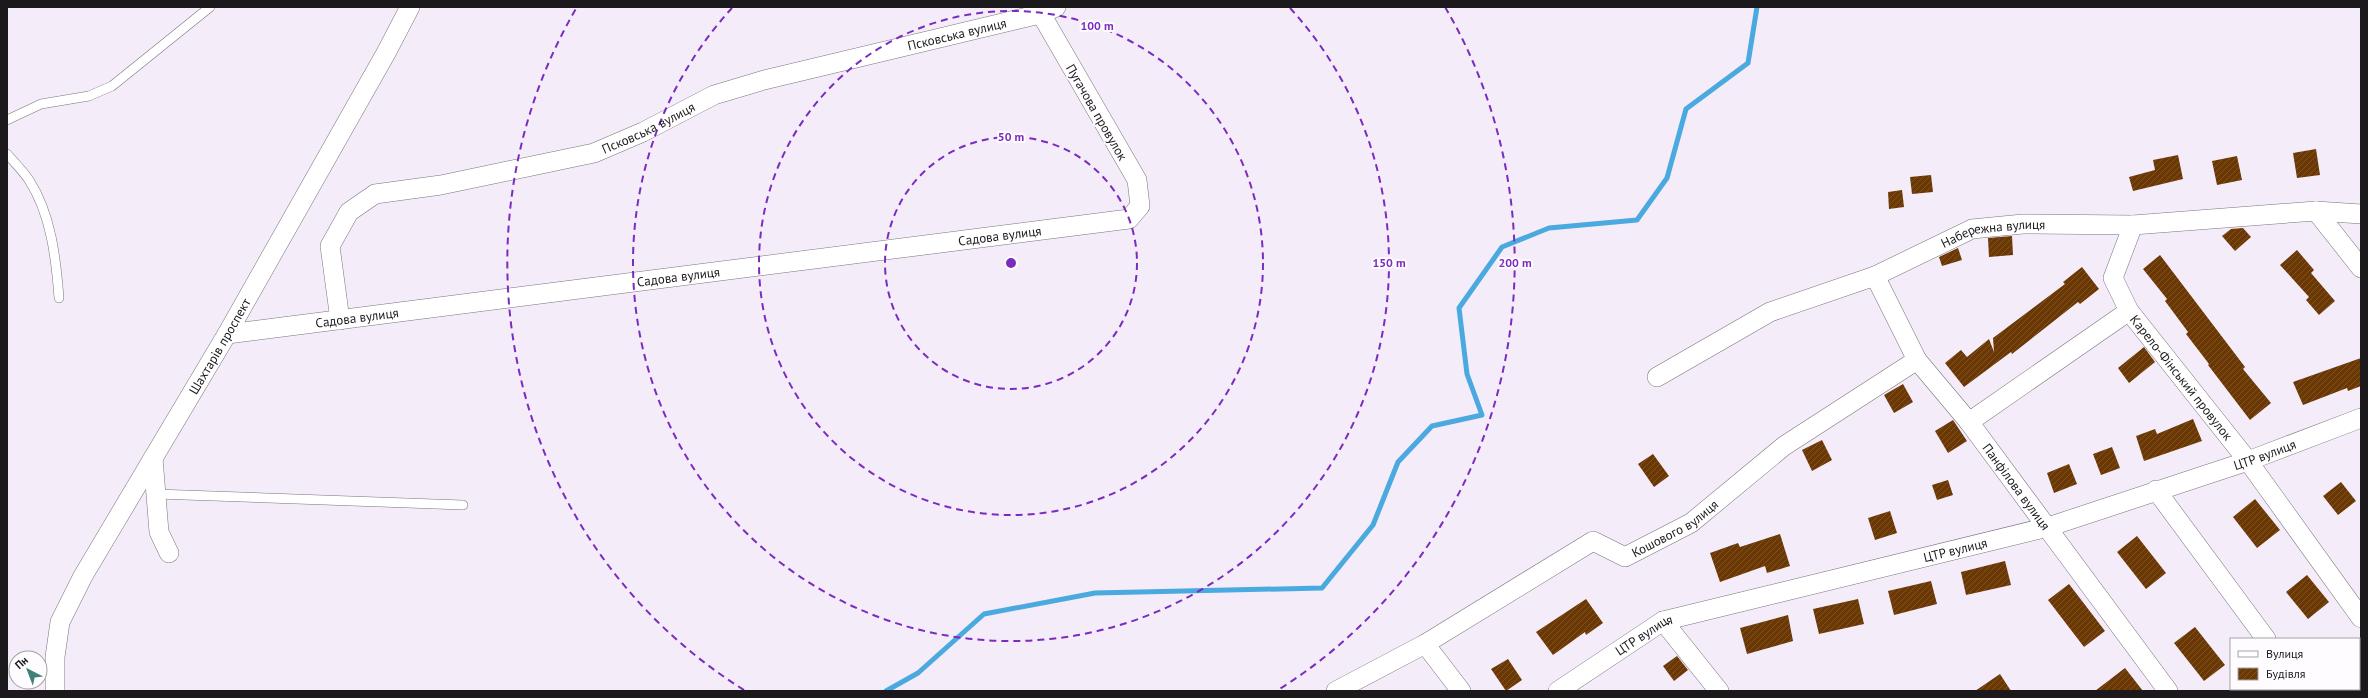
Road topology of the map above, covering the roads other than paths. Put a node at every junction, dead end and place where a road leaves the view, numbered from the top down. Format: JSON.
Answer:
{"nodes":[{"id":1,"x":210,"y":7,"type":"edge"},
{"id":2,"x":410,"y":7,"type":"edge"},
{"id":3,"x":1044,"y":10,"type":"edge"},
{"id":4,"x":7,"y":120,"type":"edge"},
{"id":5,"x":7,"y":154,"type":"edge"},
{"id":6,"x":2316,"y":211,"type":"junction"},
{"id":7,"x":2361,"y":214,"type":"edge"},
{"id":8,"x":1129,"y":218,"type":"joint"},
{"id":9,"x":2134,"y":225,"type":"junction"},
{"id":10,"x":2361,"y":268,"type":"edge"},
{"id":11,"x":1875,"y":276,"type":"junction"},
{"id":12,"x":60,"y":298,"type":"dead end"},
{"id":13,"x":2129,"y":311,"type":"junction"},
{"id":14,"x":340,"y":320,"type":"junction"},
{"id":15,"x":227,"y":334,"type":"junction"},
{"id":16,"x":1917,"y":360,"type":"junction"},
{"id":17,"x":1656,"y":377,"type":"dead end"},
{"id":18,"x":2361,"y":418,"type":"edge"},
{"id":19,"x":1970,"y":422,"type":"junction"},
{"id":20,"x":153,"y":458,"type":"junction"},
{"id":21,"x":2248,"y":461,"type":"junction"},
{"id":22,"x":2156,"y":490,"type":"junction"},
{"id":23,"x":156,"y":494,"type":"junction"},
{"id":24,"x":462,"y":505,"type":"dead end"},
{"id":25,"x":2048,"y":527,"type":"junction"},
{"id":26,"x":168,"y":553,"type":"dead end"},
{"id":27,"x":2361,"y":618,"type":"edge"},
{"id":28,"x":1663,"y":622,"type":"junction"},
{"id":29,"x":2265,"y":638,"type":"edge"},
{"id":30,"x":1425,"y":644,"type":"junction"},
{"id":31,"x":55,"y":691,"type":"edge"},
{"id":32,"x":1336,"y":691,"type":"edge"},
{"id":33,"x":1461,"y":691,"type":"edge"},
{"id":34,"x":1558,"y":691,"type":"edge"},
{"id":35,"x":1719,"y":691,"type":"edge"},
{"id":36,"x":2168,"y":691,"type":"edge"}],
"edges":[{"from":1,"to":4,"type":"lane"},
{"from":2,"to":15,"type":"street","name":"Шахтарів проспект"},
{"from":3,"to":8,"type":"street","name":"Пугачова провулок"},
{"from":3,"to":14,"type":"street","name":"Псковська вулиця"},
{"from":5,"to":12,"type":"lane"},
{"from":6,"to":7,"type":"street","name":"Набережна вулиця"},
{"from":6,"to":9,"type":"street","name":"Набережна вулиця"},
{"from":6,"to":10,"type":"street"},
{"from":8,"to":14,"type":"street","name":"Садова вулиця"},
{"from":9,"to":11,"type":"street","name":"Набережна вулиця"},
{"from":9,"to":13,"type":"street","name":"Карело-Фінський провулок"},
{"from":11,"to":16,"type":"street","name":"Панфілова вулиця"},
{"from":11,"to":17,"type":"street","name":"Набережна вулиця"},
{"from":13,"to":19,"type":"street"},
{"from":13,"to":21,"type":"street","name":"Карело-Фінський провулок"},
{"from":14,"to":15,"type":"street","name":"Садова вулиця"},
{"from":15,"to":20,"type":"street","name":"Шахтарів проспект"},
{"from":16,"to":19,"type":"street","name":"Панфілова вулиця"},
{"from":16,"to":30,"type":"street","name":"Кошового вулиця"},
{"from":18,"to":21,"type":"street","name":"ЦТР вулиця"},
{"from":19,"to":25,"type":"street","name":"Панфілова вулиця"},
{"from":20,"to":23,"type":"street"},
{"from":20,"to":31,"type":"street","name":"Шахтарів проспект"},
{"from":21,"to":22,"type":"street","name":"ЦТР вулиця"},
{"from":21,"to":27,"type":"street","name":"Карело-Фінський провулок"},
{"from":22,"to":25,"type":"street","name":"ЦТР вулиця"},
{"from":22,"to":29,"type":"street"},
{"from":23,"to":24,"type":"lane"},
{"from":23,"to":26,"type":"street"},
{"from":25,"to":28,"type":"street","name":"ЦТР вулиця"},
{"from":25,"to":36,"type":"street","name":"Панфілова вулиця"},
{"from":28,"to":34,"type":"street","name":"ЦТР вулиця"},
{"from":28,"to":35,"type":"street"},
{"from":30,"to":32,"type":"street","name":"Кошового вулиця"},
{"from":30,"to":33,"type":"street"}]}
